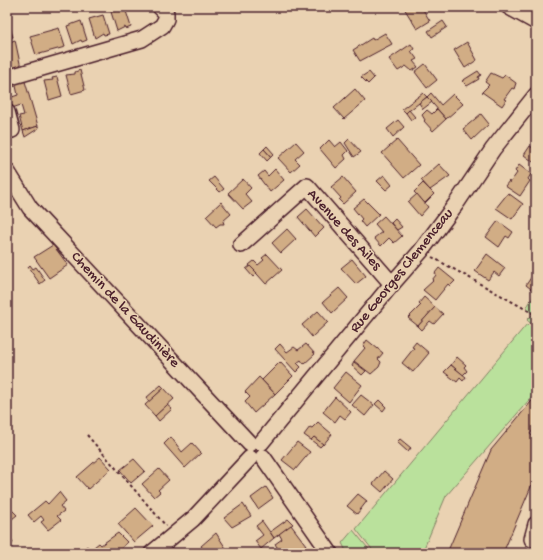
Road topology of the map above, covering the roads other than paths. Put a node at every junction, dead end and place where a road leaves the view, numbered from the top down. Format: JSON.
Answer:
{"nodes":[{"id":1,"x":511,"y":7,"type":"edge"},
{"id":2,"x":163,"y":10,"type":"edge"},
{"id":3,"x":536,"y":14,"type":"edge"},
{"id":4,"x":536,"y":22,"type":"edge"},
{"id":5,"x":7,"y":78,"type":"edge"},
{"id":6,"x":536,"y":94,"type":"edge"},
{"id":7,"x":7,"y":112,"type":"edge"},
{"id":8,"x":12,"y":130,"type":"dead end"},
{"id":9,"x":7,"y":171,"type":"edge"},
{"id":10,"x":241,"y":246,"type":"dead end"},
{"id":11,"x":392,"y":284,"type":"junction"},
{"id":12,"x":256,"y":451,"type":"junction"},
{"id":13,"x":536,"y":524,"type":"edge"},
{"id":14,"x":536,"y":537,"type":"edge"},
{"id":15,"x":152,"y":553,"type":"edge"},
{"id":16,"x":330,"y":553,"type":"edge"}],
"edges":[{"from":1,"to":3,"type":"street"},
{"from":1,"to":4,"type":"street"},
{"from":2,"to":5,"type":"street"},
{"from":6,"to":11,"type":"street","name":"Rue Georges Clemenceau"},
{"from":7,"to":8,"type":"street"},
{"from":9,"to":12,"type":"street","name":"Chemin de la Gaudinière"},
{"from":10,"to":11,"type":"street","name":"Avenue des Ailes"},
{"from":11,"to":12,"type":"street","name":"Rue Georges Clemenceau"},
{"from":12,"to":15,"type":"street","name":"Rue Georges Clemenceau"},
{"from":12,"to":16,"type":"street","name":"Chemin de la Gaudinière"},
{"from":13,"to":14,"type":"street"}]}
